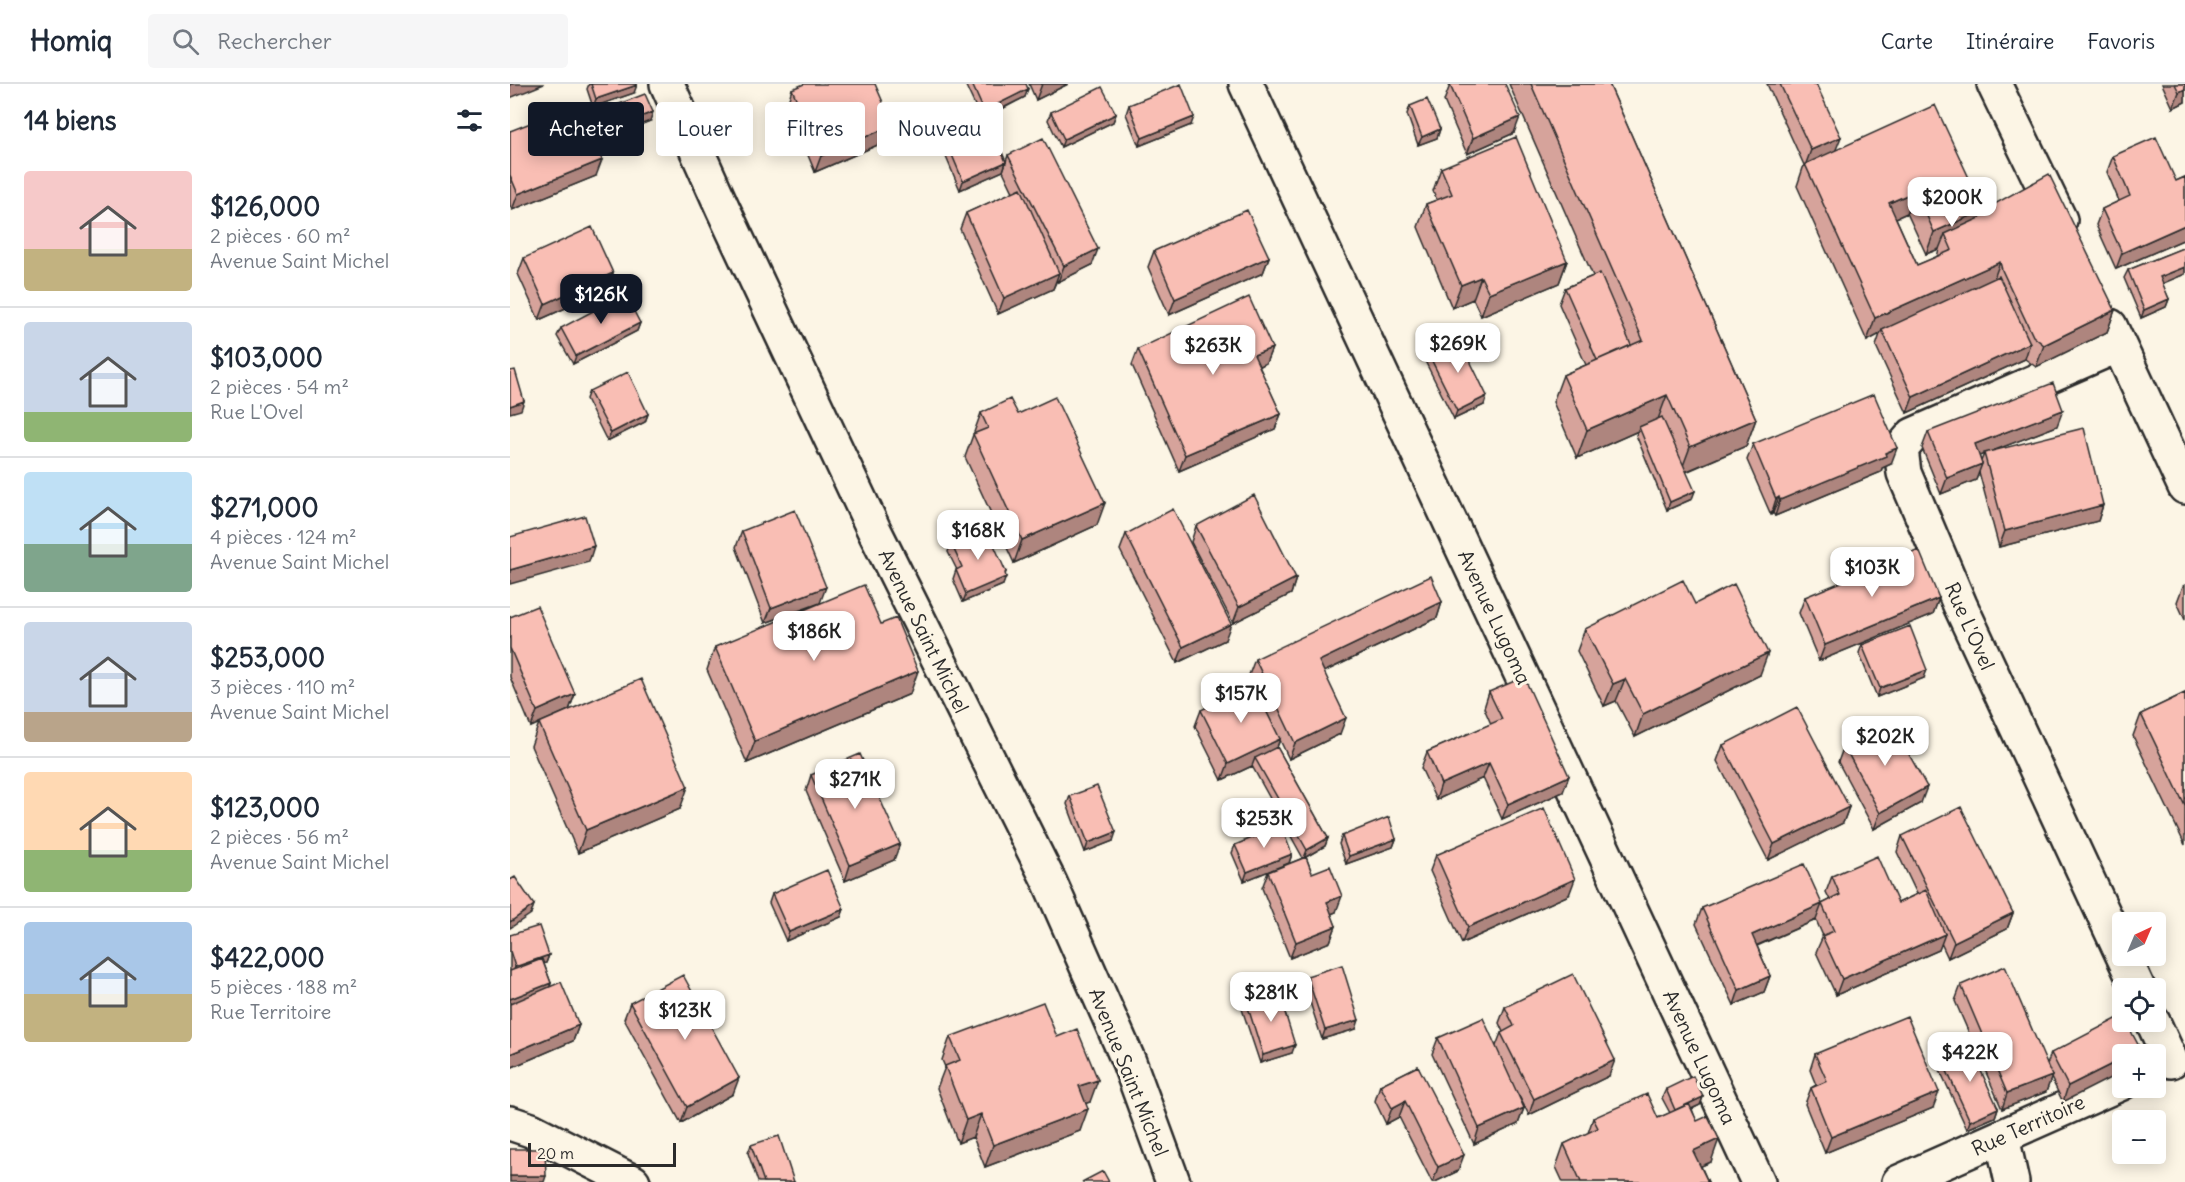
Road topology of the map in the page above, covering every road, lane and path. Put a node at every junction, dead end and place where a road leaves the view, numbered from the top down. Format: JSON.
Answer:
{"nodes":[{"id":1,"x":667,"y":84,"type":"edge"},
{"id":2,"x":1246,"y":84,"type":"edge"},
{"id":3,"x":1994,"y":84,"type":"edge"},
{"id":4,"x":2074,"y":251,"type":"edge"},
{"id":5,"x":2099,"y":303,"type":"edge"},
{"id":6,"x":2119,"y":345,"type":"junction"},
{"id":7,"x":2185,"y":487,"type":"edge"},
{"id":8,"x":2133,"y":978,"type":"edge"},
{"id":9,"x":2158,"y":1032,"type":"edge"},
{"id":10,"x":2171,"y":1062,"type":"edge"},
{"id":11,"x":2112,"y":1088,"type":"edge"},
{"id":12,"x":510,"y":1123,"type":"edge"},
{"id":13,"x":2002,"y":1137,"type":"junction"},
{"id":14,"x":633,"y":1182,"type":"edge"},
{"id":15,"x":1173,"y":1182,"type":"edge"},
{"id":16,"x":1758,"y":1182,"type":"edge"},
{"id":17,"x":1899,"y":1182,"type":"edge"},
{"id":18,"x":2012,"y":1182,"type":"edge"}],
"edges":[{"from":1,"to":15,"type":"street","name":"Avenue Saint Michel"},
{"from":2,"to":16,"type":"street","name":"Avenue Lugoma"},
{"from":3,"to":4,"type":"street"},
{"from":5,"to":6,"type":"street"},
{"from":6,"to":7,"type":"street"},
{"from":6,"to":8,"type":"street","name":"Rue L'Ovel"},
{"from":9,"to":10,"type":"street"},
{"from":11,"to":13,"type":"street","name":"Rue Territoire"},
{"from":12,"to":14,"type":"street"},
{"from":13,"to":17,"type":"street","name":"Rue Territoire"},
{"from":13,"to":18,"type":"street"}]}
